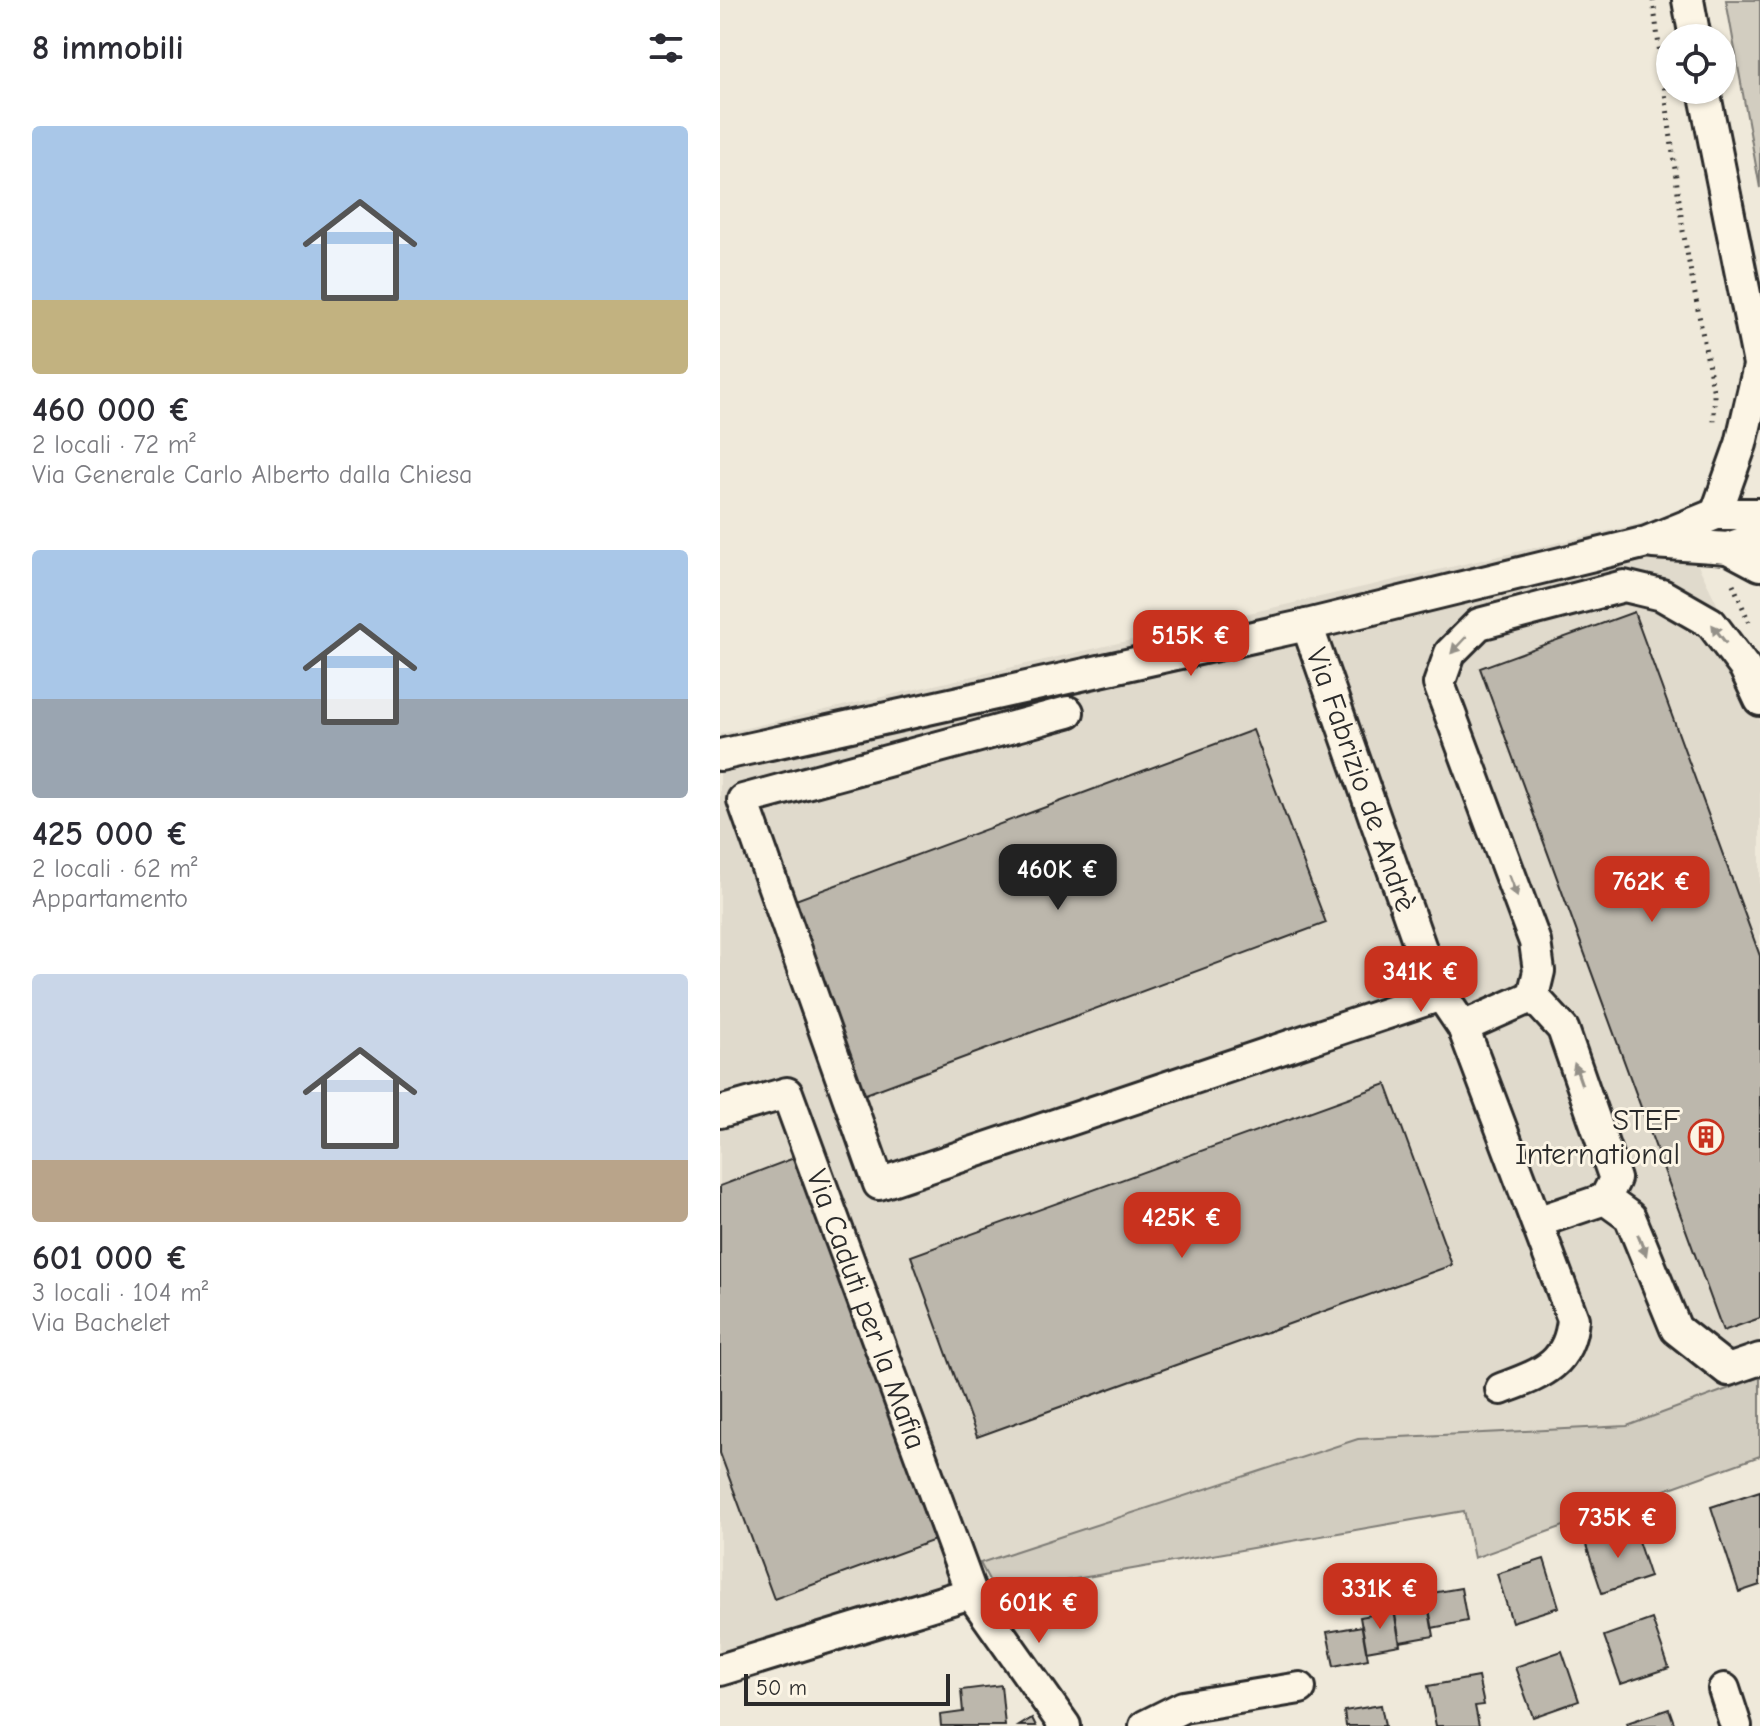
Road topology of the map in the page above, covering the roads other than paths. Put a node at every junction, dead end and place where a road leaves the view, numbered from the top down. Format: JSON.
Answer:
{"nodes":[{"id":1,"x":1688,"y":0,"type":"edge"},
{"id":2,"x":1692,"y":24,"type":"edge"},
{"id":3,"x":1707,"y":104,"type":"edge"},
{"id":4,"x":1760,"y":368,"type":"edge"},
{"id":5,"x":1716,"y":514,"type":"junction"},
{"id":6,"x":1760,"y":514,"type":"edge"},
{"id":7,"x":1760,"y":537,"type":"edge"},
{"id":8,"x":1647,"y":542,"type":"junction"},
{"id":9,"x":1728,"y":548,"type":"junction"},
{"id":10,"x":1760,"y":565,"type":"edge"},
{"id":11,"x":1307,"y":625,"type":"junction"},
{"id":12,"x":1760,"y":700,"type":"edge"},
{"id":13,"x":1068,"y":712,"type":"dead end"},
{"id":14,"x":720,"y":755,"type":"edge"},
{"id":15,"x":1441,"y":995,"type":"junction"},
{"id":16,"x":1533,"y":996,"type":"junction"},
{"id":17,"x":1463,"y":1027,"type":"junction"},
{"id":18,"x":720,"y":1112,"type":"edge"},
{"id":19,"x":1605,"y":1199,"type":"junction"},
{"id":20,"x":1537,"y":1222,"type":"junction"},
{"id":21,"x":1760,"y":1359,"type":"edge"},
{"id":22,"x":1501,"y":1389,"type":"dead end"},
{"id":23,"x":971,"y":1593,"type":"junction"},
{"id":24,"x":720,"y":1670,"type":"edge"},
{"id":25,"x":1300,"y":1688,"type":"dead end"},
{"id":26,"x":1724,"y":1689,"type":"dead end"},
{"id":27,"x":1065,"y":1726,"type":"edge"},
{"id":28,"x":1145,"y":1726,"type":"edge"},
{"id":29,"x":1736,"y":1726,"type":"edge"}],
"edges":[{"from":1,"to":2,"type":"street"},
{"from":3,"to":4,"type":"street"},
{"from":4,"to":5,"type":"street"},
{"from":5,"to":6,"type":"street"},
{"from":5,"to":8,"type":"street"},
{"from":7,"to":9,"type":"street"},
{"from":8,"to":9,"type":"street"},
{"from":8,"to":11,"type":"street"},
{"from":9,"to":10,"type":"street"},
{"from":11,"to":14,"type":"street"},
{"from":11,"to":15,"type":"street","name":"Via Fabrizio de Andrè"},
{"from":12,"to":16,"type":"street","one_way":true},
{"from":13,"to":15,"type":"street"},
{"from":15,"to":17,"type":"street","name":"Via Fabrizio de Andrè"},
{"from":16,"to":17,"type":"street"},
{"from":19,"to":16,"type":"street","one_way":true},
{"from":17,"to":20,"type":"street","name":"Via Fabrizio de Andrè"},
{"from":18,"to":23,"type":"street","name":"Via Caduti per la Mafia"},
{"from":19,"to":20,"type":"street"},
{"from":19,"to":21,"type":"street","one_way":true},
{"from":20,"to":22,"type":"street","name":"Via Fabrizio de Andrè"},
{"from":23,"to":24,"type":"street"},
{"from":23,"to":27,"type":"street"},
{"from":25,"to":28,"type":"street"},
{"from":26,"to":29,"type":"street"}]}
